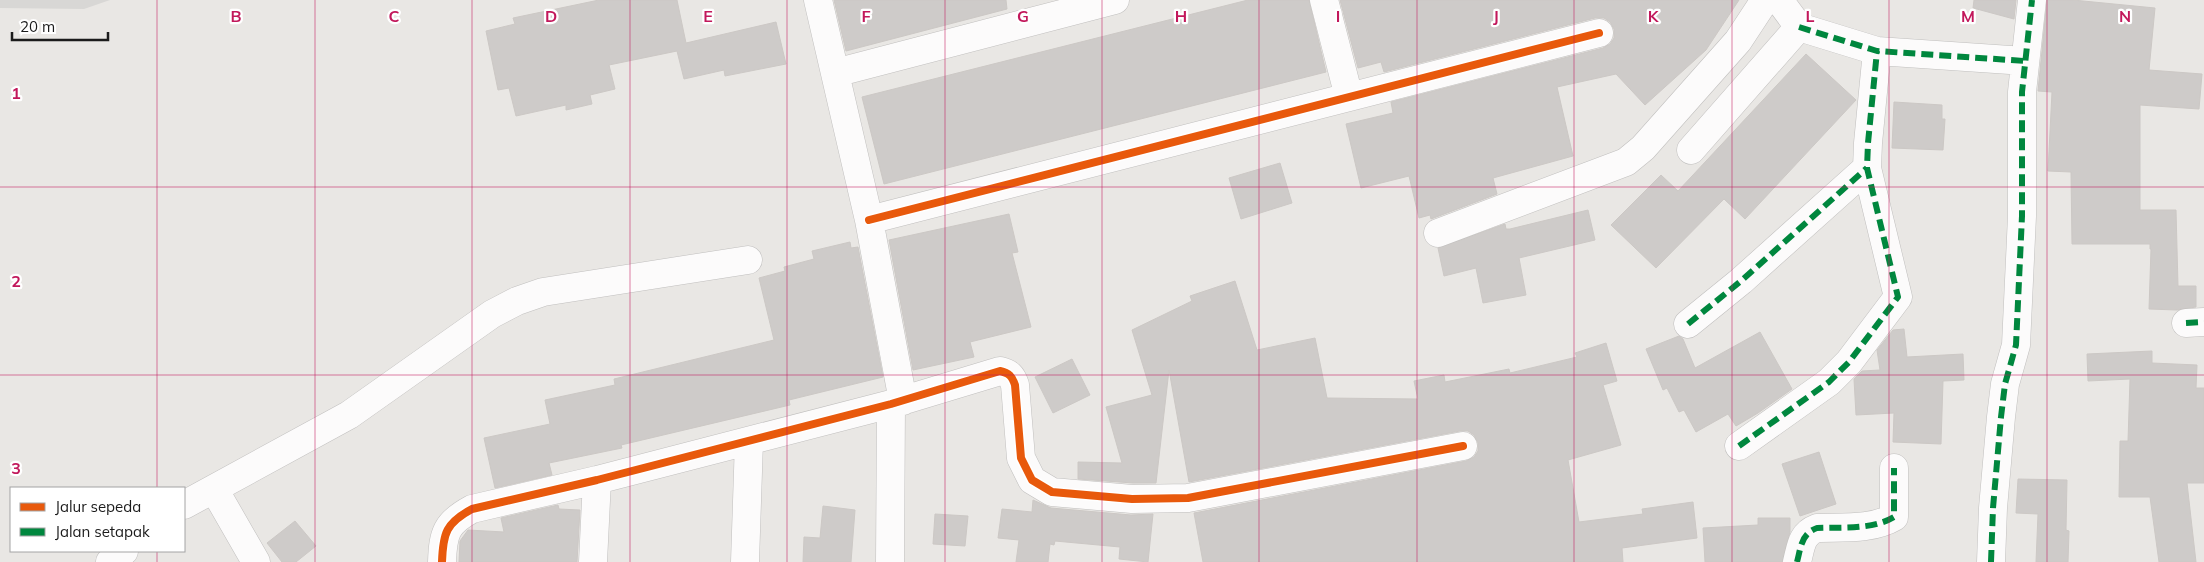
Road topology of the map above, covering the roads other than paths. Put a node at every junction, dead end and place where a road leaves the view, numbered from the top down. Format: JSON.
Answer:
{"nodes":[{"id":1,"x":818,"y":0,"type":"edge"},
{"id":2,"x":1115,"y":0,"type":"edge"},
{"id":3,"x":1324,"y":0,"type":"edge"},
{"id":4,"x":1764,"y":0,"type":"edge"},
{"id":5,"x":1778,"y":0,"type":"edge"},
{"id":6,"x":2032,"y":0,"type":"edge"},
{"id":7,"x":1799,"y":27,"type":"junction"},
{"id":8,"x":1599,"y":33,"type":"dead end"},
{"id":9,"x":1877,"y":51,"type":"junction"},
{"id":10,"x":2025,"y":61,"type":"junction"},
{"id":11,"x":835,"y":73,"type":"junction"},
{"id":12,"x":1349,"y":97,"type":"junction"},
{"id":13,"x":1691,"y":150,"type":"dead end"},
{"id":14,"x":1868,"y":168,"type":"junction"},
{"id":15,"x":869,"y":220,"type":"junction"},
{"id":16,"x":1438,"y":234,"type":"dead end"},
{"id":17,"x":748,"y":260,"type":"dead end"},
{"id":18,"x":1688,"y":324,"type":"dead end"},
{"id":19,"x":897,"y":403,"type":"junction"},
{"id":20,"x":749,"y":442,"type":"junction"},
{"id":21,"x":1463,"y":446,"type":"dead end"},
{"id":22,"x":1739,"y":446,"type":"dead end"},
{"id":23,"x":1894,"y":468,"type":"dead end"},
{"id":24,"x":597,"y":480,"type":"junction"},
{"id":25,"x":214,"y":489,"type":"junction"},
{"id":26,"x":185,"y":504,"type":"edge"},
{"id":27,"x":123,"y":552,"type":"edge"},
{"id":28,"x":110,"y":562,"type":"edge"},
{"id":29,"x":256,"y":562,"type":"edge"},
{"id":30,"x":442,"y":562,"type":"edge"},
{"id":31,"x":593,"y":562,"type":"edge"},
{"id":32,"x":745,"y":562,"type":"edge"},
{"id":33,"x":890,"y":562,"type":"edge"},
{"id":34,"x":1797,"y":562,"type":"edge"},
{"id":35,"x":1991,"y":562,"type":"edge"}],
"edges":[{"from":1,"to":11,"type":"street"},
{"from":2,"to":11,"type":"street"},
{"from":3,"to":12,"type":"street"},
{"from":4,"to":16,"type":"street"},
{"from":5,"to":7,"type":"street"},
{"from":6,"to":10,"type":"street"},
{"from":7,"to":9,"type":"street"},
{"from":7,"to":13,"type":"street"},
{"from":8,"to":12,"type":"street"},
{"from":9,"to":10,"type":"street"},
{"from":9,"to":14,"type":"street"},
{"from":10,"to":35,"type":"street"},
{"from":11,"to":15,"type":"street"},
{"from":12,"to":15,"type":"street"},
{"from":14,"to":18,"type":"street"},
{"from":14,"to":22,"type":"street"},
{"from":15,"to":19,"type":"street"},
{"from":17,"to":25,"type":"street"},
{"from":19,"to":20,"type":"street"},
{"from":19,"to":21,"type":"street"},
{"from":19,"to":33,"type":"street"},
{"from":20,"to":24,"type":"street"},
{"from":20,"to":32,"type":"street"},
{"from":23,"to":34,"type":"street"},
{"from":24,"to":30,"type":"street"},
{"from":24,"to":31,"type":"street"},
{"from":25,"to":26,"type":"street"},
{"from":25,"to":29,"type":"street"},
{"from":27,"to":28,"type":"street"}]}
